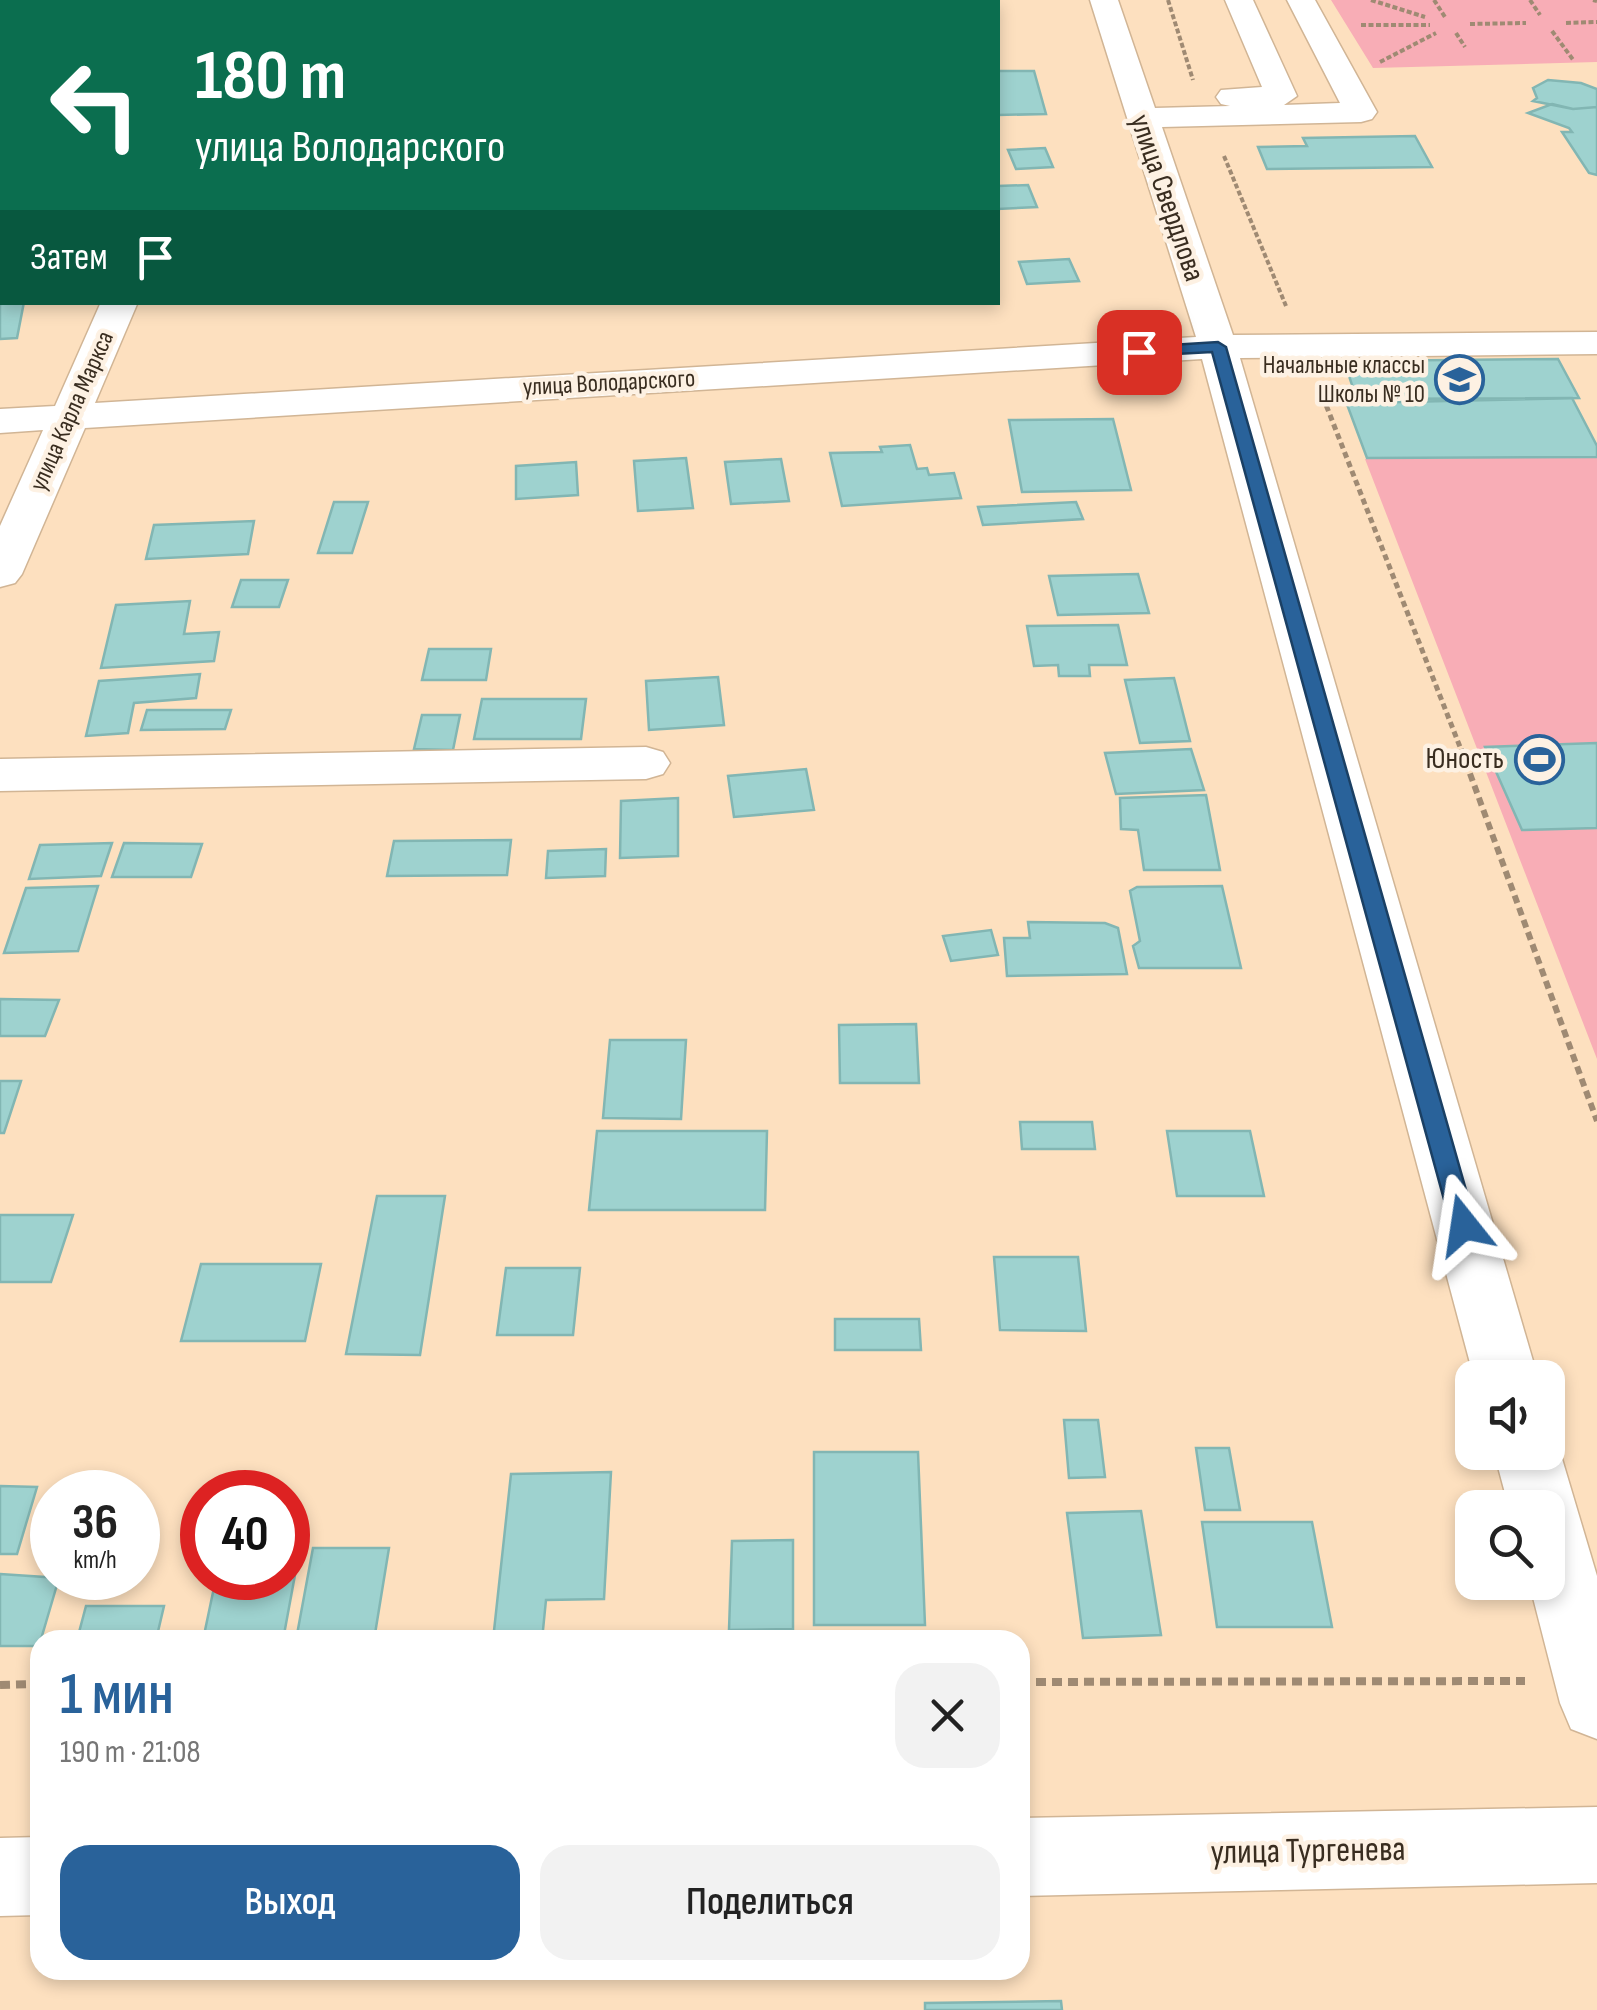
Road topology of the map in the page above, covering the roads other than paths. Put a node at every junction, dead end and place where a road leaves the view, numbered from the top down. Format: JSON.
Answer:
{"nodes":[{"id":1,"x":1104,"y":0,"type":"edge"},
{"id":2,"x":1240,"y":0,"type":"edge"},
{"id":3,"x":1301,"y":0,"type":"edge"},
{"id":4,"x":1285,"y":105,"type":"junction"},
{"id":5,"x":1137,"y":109,"type":"junction"},
{"id":6,"x":119,"y":305,"type":"edge"},
{"id":7,"x":1597,"y":343,"type":"edge"},
{"id":8,"x":1218,"y":347,"type":"junction"},
{"id":9,"x":69,"y":416,"type":"junction"},
{"id":10,"x":0,"y":420,"type":"edge"},
{"id":11,"x":0,"y":574,"type":"edge"},
{"id":12,"x":646,"y":763,"type":"dead end"},
{"id":13,"x":0,"y":775,"type":"edge"},
{"id":14,"x":1501,"y":1360,"type":"edge"},
{"id":15,"x":1558,"y":1600,"type":"edge"},
{"id":16,"x":1570,"y":1692,"type":"edge"},
{"id":17,"x":1597,"y":1845,"type":"edge"},
{"id":18,"x":1030,"y":1856,"type":"edge"},
{"id":19,"x":30,"y":1876,"type":"edge"},
{"id":20,"x":0,"y":1877,"type":"edge"}],
"edges":[{"from":1,"to":5,"type":"street","name":"улица Свердлова"},
{"from":2,"to":4,"type":"street"},
{"from":3,"to":4,"type":"street"},
{"from":4,"to":5,"type":"street"},
{"from":5,"to":8,"type":"street","name":"улица Свердлова"},
{"from":6,"to":9,"type":"street","name":"улица Карла Маркса"},
{"from":7,"to":8,"type":"street","name":"улица Володарского"},
{"from":8,"to":9,"type":"street","name":"улица Володарского"},
{"from":8,"to":14,"type":"street","name":"улица Свердлова"},
{"from":9,"to":10,"type":"street","name":"улица Володарского"},
{"from":9,"to":11,"type":"street","name":"улица Карла Маркса"},
{"from":12,"to":13,"type":"street"},
{"from":15,"to":16,"type":"street"},
{"from":17,"to":18,"type":"street","name":"улица Тургенева"},
{"from":19,"to":20,"type":"street"}]}
